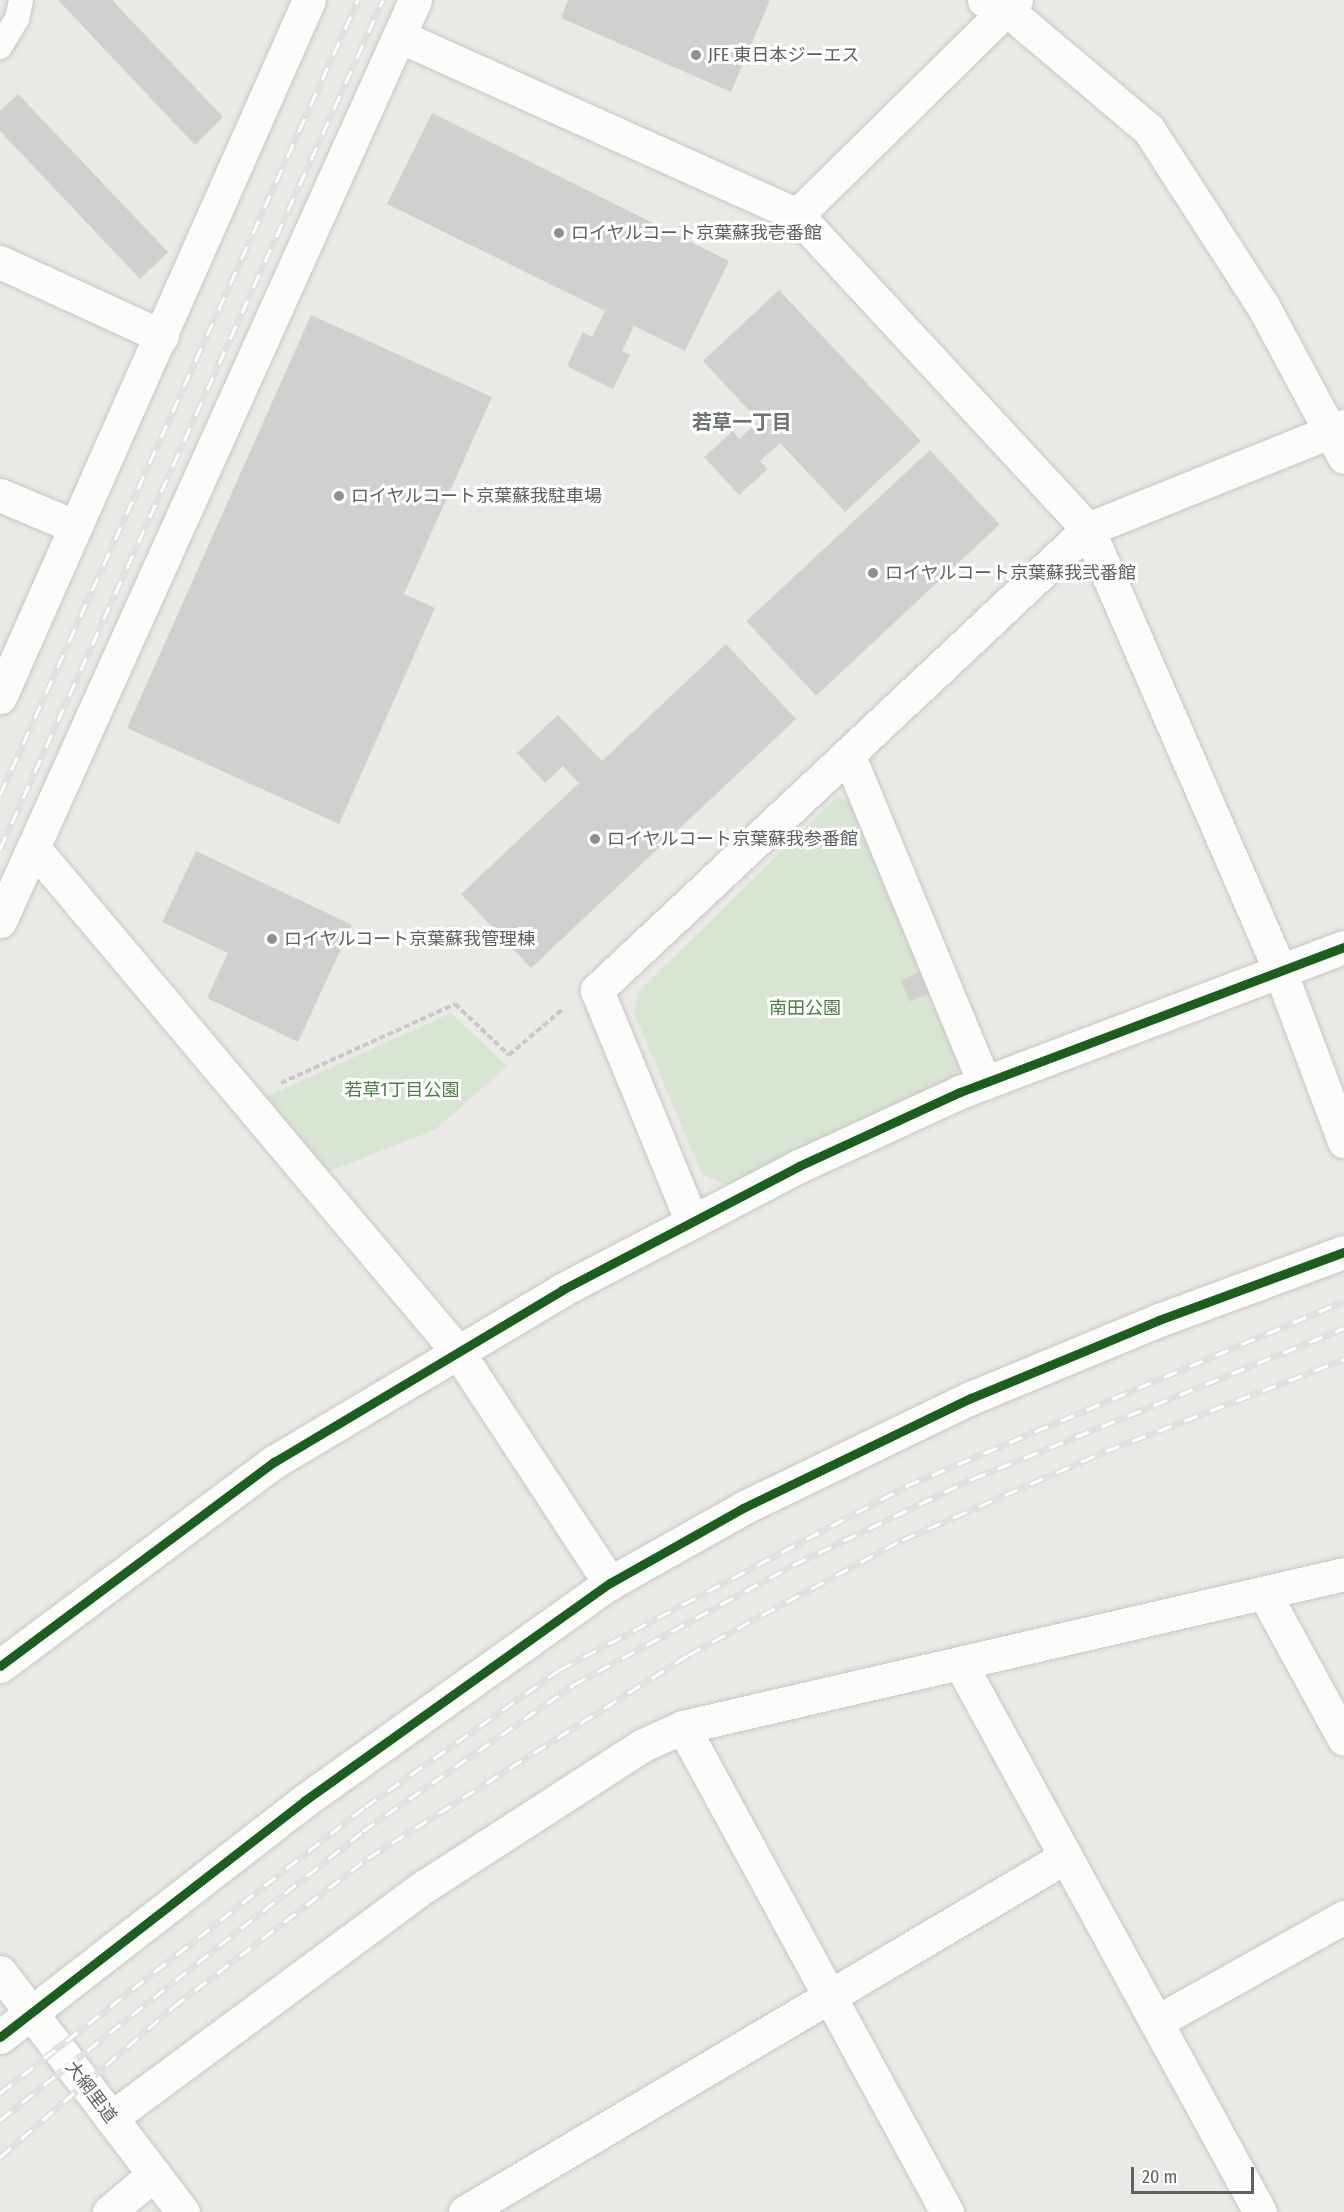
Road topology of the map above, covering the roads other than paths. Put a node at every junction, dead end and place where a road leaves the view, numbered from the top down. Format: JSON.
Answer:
{"nodes":[{"id":1,"x":21,"y":0,"type":"edge"},
{"id":2,"x":309,"y":0,"type":"edge"},
{"id":3,"x":415,"y":0,"type":"edge"},
{"id":4,"x":1002,"y":3,"type":"edge"},
{"id":5,"x":399,"y":36,"type":"junction"},
{"id":6,"x":0,"y":46,"type":"edge"},
{"id":7,"x":797,"y":215,"type":"junction"},
{"id":8,"x":0,"y":262,"type":"edge"},
{"id":9,"x":162,"y":336,"type":"junction"},
{"id":10,"x":1340,"y":438,"type":"edge"},
{"id":11,"x":0,"y":495,"type":"edge"},
{"id":12,"x":76,"y":527,"type":"junction"},
{"id":13,"x":1088,"y":529,"type":"junction"},
{"id":14,"x":0,"y":697,"type":"edge"},
{"id":15,"x":848,"y":754,"type":"junction"},
{"id":16,"x":33,"y":847,"type":"junction"},
{"id":17,"x":0,"y":921,"type":"edge"},
{"id":18,"x":1344,"y":947,"type":"edge"},
{"id":19,"x":1280,"y":971,"type":"junction"},
{"id":20,"x":984,"y":1083,"type":"junction"},
{"id":21,"x":1344,"y":1142,"type":"edge"},
{"id":22,"x":692,"y":1222,"type":"junction"},
{"id":23,"x":1344,"y":1252,"type":"edge"},
{"id":24,"x":458,"y":1352,"type":"junction"},
{"id":25,"x":1344,"y":1574,"type":"edge"},
{"id":26,"x":610,"y":1583,"type":"junction"},
{"id":27,"x":1264,"y":1593,"type":"junction"},
{"id":28,"x":960,"y":1663,"type":"junction"},
{"id":29,"x":0,"y":1666,"type":"edge"},
{"id":30,"x":683,"y":1727,"type":"junction"},
{"id":31,"x":1344,"y":1739,"type":"edge"},
{"id":32,"x":1065,"y":1857,"type":"junction"},
{"id":33,"x":1344,"y":1917,"type":"edge"},
{"id":34,"x":0,"y":1972,"type":"edge"},
{"id":35,"x":830,"y":1993,"type":"junction"},
{"id":36,"x":31,"y":2013,"type":"junction"},
{"id":37,"x":1156,"y":2022,"type":"junction"},
{"id":38,"x":0,"y":2037,"type":"edge"},
{"id":39,"x":111,"y":2118,"type":"junction"},
{"id":40,"x":154,"y":2174,"type":"junction"},
{"id":41,"x":109,"y":2212,"type":"edge"},
{"id":42,"x":183,"y":2212,"type":"edge"},
{"id":43,"x":465,"y":2212,"type":"edge"},
{"id":44,"x":947,"y":2212,"type":"edge"},
{"id":45,"x":1260,"y":2212,"type":"edge"}],
"edges":[{"from":1,"to":6,"type":"lane"},
{"from":2,"to":9,"type":"street"},
{"from":3,"to":5,"type":"street"},
{"from":4,"to":7,"type":"street"},
{"from":4,"to":10,"type":"street"},
{"from":5,"to":7,"type":"street"},
{"from":5,"to":16,"type":"street"},
{"from":7,"to":13,"type":"street"},
{"from":8,"to":9,"type":"street"},
{"from":9,"to":12,"type":"street"},
{"from":10,"to":13,"type":"street"},
{"from":11,"to":12,"type":"street"},
{"from":12,"to":14,"type":"street"},
{"from":13,"to":15,"type":"street"},
{"from":13,"to":19,"type":"street"},
{"from":15,"to":20,"type":"street"},
{"from":15,"to":22,"type":"street"},
{"from":16,"to":17,"type":"street"},
{"from":16,"to":24,"type":"street"},
{"from":18,"to":19,"type":"street"},
{"from":19,"to":20,"type":"street"},
{"from":19,"to":21,"type":"street"},
{"from":20,"to":22,"type":"street"},
{"from":22,"to":24,"type":"street"},
{"from":23,"to":26,"type":"street"},
{"from":24,"to":26,"type":"street"},
{"from":24,"to":29,"type":"street"},
{"from":25,"to":27,"type":"street"},
{"from":26,"to":36,"type":"street"},
{"from":27,"to":28,"type":"street"},
{"from":27,"to":31,"type":"street"},
{"from":28,"to":30,"type":"street"},
{"from":28,"to":32,"type":"street"},
{"from":30,"to":35,"type":"street"},
{"from":30,"to":39,"type":"street"},
{"from":32,"to":35,"type":"street"},
{"from":32,"to":37,"type":"street"},
{"from":33,"to":37,"type":"street"},
{"from":34,"to":36,"type":"street","name":"大網里道"},
{"from":35,"to":43,"type":"street"},
{"from":35,"to":44,"type":"street"},
{"from":36,"to":38,"type":"street"},
{"from":36,"to":39,"type":"street","name":"大網里道"},
{"from":37,"to":45,"type":"street"},
{"from":39,"to":40,"type":"street","name":"大網里道"},
{"from":40,"to":41,"type":"street"},
{"from":40,"to":42,"type":"street","name":"大網里道"}]}
